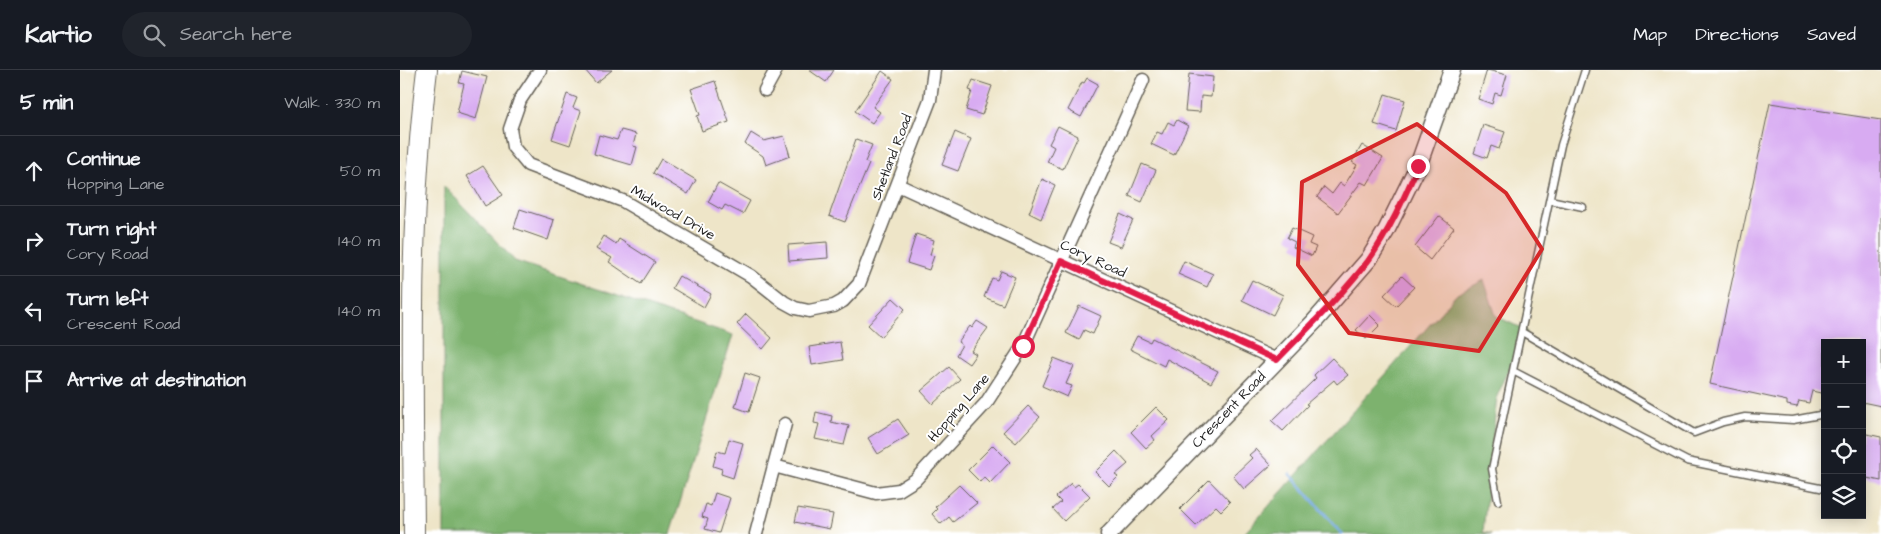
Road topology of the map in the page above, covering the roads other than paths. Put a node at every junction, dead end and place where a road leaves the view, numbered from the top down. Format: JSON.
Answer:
{"nodes":[{"id":1,"x":427,"y":70,"type":"edge"},
{"id":2,"x":540,"y":70,"type":"edge"},
{"id":3,"x":776,"y":70,"type":"edge"},
{"id":4,"x":934,"y":70,"type":"edge"},
{"id":5,"x":1452,"y":70,"type":"edge"},
{"id":6,"x":1585,"y":70,"type":"edge"},
{"id":7,"x":1143,"y":80,"type":"dead end"},
{"id":8,"x":765,"y":90,"type":"dead end"},
{"id":9,"x":898,"y":185,"type":"junction"},
{"id":10,"x":1550,"y":200,"type":"junction"},
{"id":11,"x":1583,"y":207,"type":"dead end"},
{"id":12,"x":871,"y":254,"type":"joint"},
{"id":13,"x":1061,"y":261,"type":"junction"},
{"id":14,"x":1522,"y":332,"type":"junction"},
{"id":15,"x":1277,"y":360,"type":"junction"},
{"id":16,"x":1513,"y":371,"type":"junction"},
{"id":17,"x":1821,"y":415,"type":"edge"},
{"id":18,"x":785,"y":424,"type":"dead end"},
{"id":19,"x":774,"y":466,"type":"junction"},
{"id":20,"x":1821,"y":488,"type":"edge"},
{"id":21,"x":1498,"y":501,"type":"dead end"},
{"id":22,"x":414,"y":534,"type":"edge"},
{"id":23,"x":756,"y":534,"type":"edge"},
{"id":24,"x":1109,"y":534,"type":"edge"}],
"edges":[{"from":1,"to":22,"type":"main road"},
{"from":2,"to":12,"type":"street","name":"Midwood Drive"},
{"from":3,"to":8,"type":"street"},
{"from":4,"to":9,"type":"street","name":"Shetland Road"},
{"from":5,"to":15,"type":"street","name":"Crescent Road"},
{"from":6,"to":10,"type":"lane"},
{"from":7,"to":13,"type":"street","name":"Hopping Lane"},
{"from":9,"to":12,"type":"street","name":"Shetland Road"},
{"from":9,"to":13,"type":"street","name":"Cory Road"},
{"from":10,"to":11,"type":"lane"},
{"from":10,"to":14,"type":"lane"},
{"from":13,"to":15,"type":"street","name":"Cory Road"},
{"from":13,"to":19,"type":"street","name":"Hopping Lane"},
{"from":14,"to":16,"type":"lane"},
{"from":14,"to":17,"type":"lane"},
{"from":15,"to":24,"type":"street","name":"Crescent Road"},
{"from":16,"to":20,"type":"lane"},
{"from":16,"to":21,"type":"lane"},
{"from":18,"to":19,"type":"street"},
{"from":19,"to":23,"type":"street"}]}
